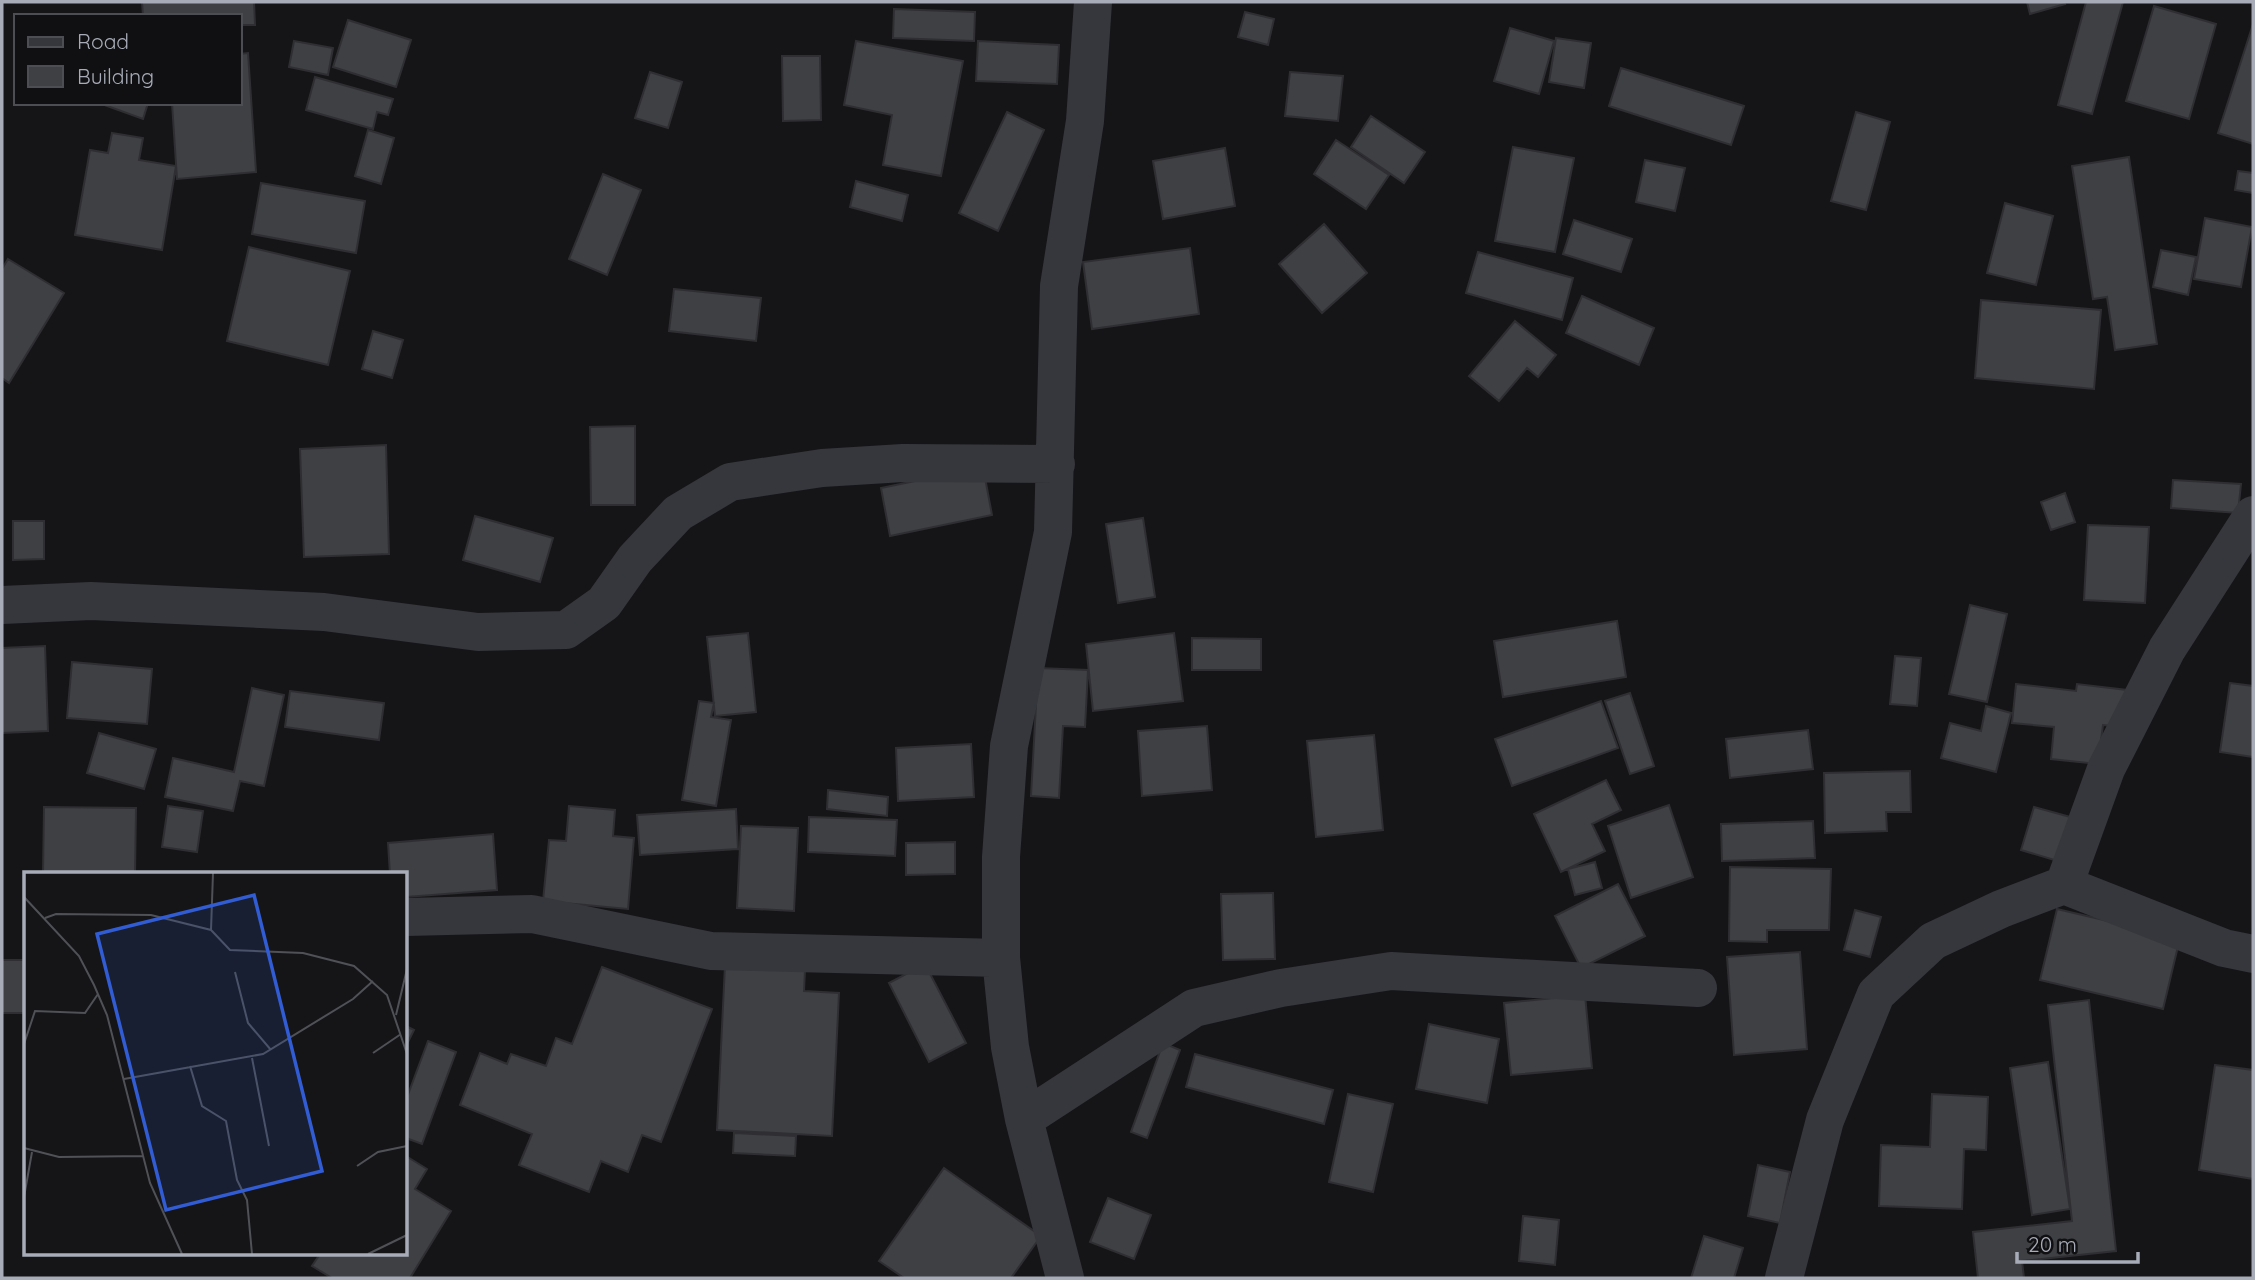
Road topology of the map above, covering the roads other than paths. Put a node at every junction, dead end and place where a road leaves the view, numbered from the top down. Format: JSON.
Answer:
{"nodes":[{"id":1,"x":1093,"y":2,"type":"edge"},
{"id":2,"x":1056,"y":464,"type":"junction"},
{"id":3,"x":2253,"y":515,"type":"edge"},
{"id":4,"x":2,"y":605,"type":"edge"},
{"id":5,"x":2064,"y":885,"type":"junction"},
{"id":6,"x":408,"y":916,"type":"edge"},
{"id":7,"x":2253,"y":954,"type":"edge"},
{"id":8,"x":1001,"y":958,"type":"junction"},
{"id":9,"x":1698,"y":988,"type":"dead end"},
{"id":10,"x":1024,"y":1119,"type":"junction"},
{"id":11,"x":1065,"y":1278,"type":"edge"},
{"id":12,"x":1784,"y":1278,"type":"edge"}],
"edges":[{"from":1,"to":2,"type":"street"},
{"from":2,"to":4,"type":"street"},
{"from":2,"to":8,"type":"street"},
{"from":3,"to":5,"type":"street"},
{"from":5,"to":7,"type":"street"},
{"from":5,"to":12,"type":"street"},
{"from":6,"to":8,"type":"street"},
{"from":8,"to":10,"type":"street"},
{"from":9,"to":10,"type":"street"},
{"from":10,"to":11,"type":"street"}]}
